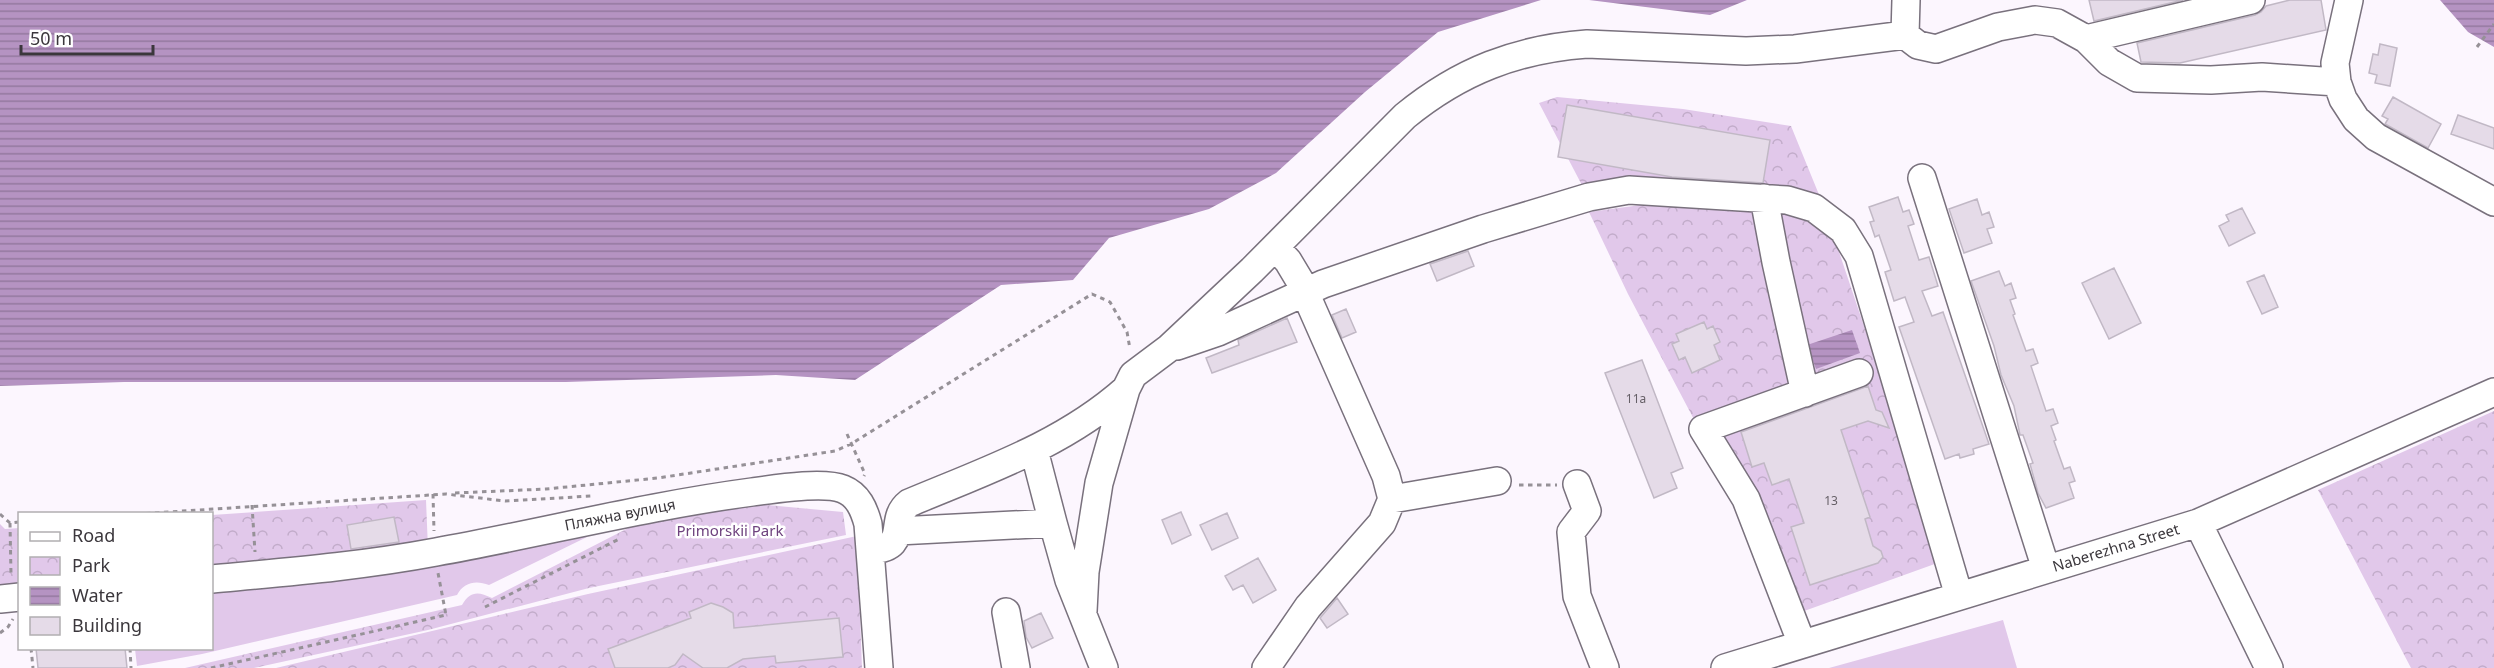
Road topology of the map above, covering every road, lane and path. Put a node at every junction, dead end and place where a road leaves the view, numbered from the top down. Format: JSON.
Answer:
{"nodes":[{"id":1,"x":1906,"y":0,"type":"edge"},
{"id":2,"x":2252,"y":0,"type":"edge"},
{"id":3,"x":2349,"y":0,"type":"edge"},
{"id":4,"x":2494,"y":24,"type":"edge"},
{"id":5,"x":1905,"y":35,"type":"junction"},
{"id":6,"x":2086,"y":39,"type":"junction"},
{"id":7,"x":2476,"y":46,"type":"dead end"},
{"id":8,"x":2337,"y":82,"type":"junction"},
{"id":9,"x":1922,"y":178,"type":"dead end"},
{"id":10,"x":1764,"y":198,"type":"junction"},
{"id":11,"x":2494,"y":202,"type":"edge"},
{"id":12,"x":1275,"y":247,"type":"junction"},
{"id":13,"x":1304,"y":292,"type":"junction"},
{"id":14,"x":1169,"y":348,"type":"junction"},
{"id":15,"x":1859,"y":373,"type":"dead end"},
{"id":16,"x":1129,"y":382,"type":"junction"},
{"id":17,"x":2494,"y":392,"type":"edge"},
{"id":18,"x":1805,"y":393,"type":"junction"},
{"id":19,"x":847,"y":435,"type":"dead end"},
{"id":20,"x":851,"y":444,"type":"junction"},
{"id":21,"x":1034,"y":450,"type":"junction"},
{"id":22,"x":865,"y":474,"type":"dead end"},
{"id":23,"x":1497,"y":481,"type":"joint"},
{"id":24,"x":1577,"y":484,"type":"joint"},
{"id":25,"x":433,"y":494,"type":"dead end"},
{"id":26,"x":446,"y":494,"type":"dead end"},
{"id":27,"x":1392,"y":499,"type":"junction"},
{"id":28,"x":252,"y":505,"type":"dead end"},
{"id":29,"x":0,"y":514,"type":"edge"},
{"id":30,"x":18,"y":522,"type":"edge"},
{"id":31,"x":10,"y":523,"type":"junction"},
{"id":32,"x":1053,"y":523,"type":"junction"},
{"id":33,"x":2198,"y":523,"type":"junction"},
{"id":34,"x":898,"y":531,"type":"junction"},
{"id":35,"x":623,"y":537,"type":"dead end"},
{"id":36,"x":435,"y":541,"type":"dead end"},
{"id":37,"x":870,"y":550,"type":"junction"},
{"id":38,"x":436,"y":562,"type":"dead end"},
{"id":39,"x":2046,"y":569,"type":"junction"},
{"id":40,"x":257,"y":575,"type":"junction"},
{"id":41,"x":213,"y":579,"type":"edge"},
{"id":42,"x":1959,"y":596,"type":"junction"},
{"id":43,"x":10,"y":598,"type":"edge"},
{"id":44,"x":485,"y":608,"type":"dead end"},
{"id":45,"x":1083,"y":611,"type":"junction"},
{"id":46,"x":1006,"y":612,"type":"dead end"},
{"id":47,"x":1802,"y":644,"type":"junction"},
{"id":48,"x":31,"y":650,"type":"edge"},
{"id":49,"x":130,"y":650,"type":"edge"},
{"id":50,"x":33,"y":668,"type":"edge"},
{"id":51,"x":131,"y":668,"type":"edge"},
{"id":52,"x":211,"y":668,"type":"edge"},
{"id":53,"x":879,"y":668,"type":"edge"},
{"id":54,"x":1016,"y":668,"type":"edge"},
{"id":55,"x":1104,"y":668,"type":"edge"},
{"id":56,"x":1266,"y":668,"type":"edge"},
{"id":57,"x":1605,"y":668,"type":"edge"},
{"id":58,"x":1725,"y":668,"type":"edge"},
{"id":59,"x":2270,"y":668,"type":"edge"}],
"edges":[{"from":1,"to":5,"type":"street"},
{"from":2,"to":6,"type":"street"},
{"from":3,"to":8,"type":"street"},
{"from":4,"to":7,"type":"path"},
{"from":5,"to":6,"type":"street"},
{"from":5,"to":12,"type":"street"},
{"from":6,"to":8,"type":"street"},
{"from":8,"to":11,"type":"street"},
{"from":9,"to":39,"type":"street"},
{"from":10,"to":13,"type":"street"},
{"from":10,"to":18,"type":"street"},
{"from":10,"to":42,"type":"street"},
{"from":12,"to":13,"type":"street"},
{"from":12,"to":14,"type":"street"},
{"from":13,"to":14,"type":"street"},
{"from":13,"to":27,"type":"street"},
{"from":14,"to":16,"type":"street"},
{"from":15,"to":18,"type":"street"},
{"from":16,"to":20,"type":"path"},
{"from":16,"to":21,"type":"street"},
{"from":16,"to":45,"type":"street"},
{"from":17,"to":33,"type":"street","name":"Naberezhna Street"},
{"from":18,"to":47,"type":"street"},
{"from":19,"to":20,"type":"path"},
{"from":20,"to":22,"type":"path"},
{"from":20,"to":26,"type":"path"},
{"from":21,"to":32,"type":"street"},
{"from":21,"to":34,"type":"street"},
{"from":23,"to":24,"type":"path"},
{"from":23,"to":27,"type":"street"},
{"from":24,"to":57,"type":"street"},
{"from":25,"to":36,"type":"path"},
{"from":27,"to":56,"type":"street"},
{"from":28,"to":40,"type":"path"},
{"from":29,"to":31,"type":"path"},
{"from":30,"to":31,"type":"path"},
{"from":31,"to":43,"type":"path"},
{"from":32,"to":34,"type":"street"},
{"from":32,"to":45,"type":"street"},
{"from":33,"to":39,"type":"street","name":"Naberezhna Street"},
{"from":33,"to":59,"type":"street"},
{"from":34,"to":37,"type":"street"},
{"from":35,"to":44,"type":"path"},
{"from":37,"to":40,"type":"street","name":"Пляжна вулиця"},
{"from":37,"to":53,"type":"street","name":"Пляжна вулиця"},
{"from":38,"to":52,"type":"path"},
{"from":39,"to":42,"type":"street","name":"Naberezhna Street"},
{"from":40,"to":41,"type":"street","name":"Пляжна вулиця"},
{"from":42,"to":47,"type":"street","name":"Naberezhna Street"},
{"from":45,"to":55,"type":"street"},
{"from":46,"to":54,"type":"street"},
{"from":47,"to":58,"type":"street","name":"Naberezhna Street"},
{"from":48,"to":50,"type":"path"},
{"from":49,"to":51,"type":"path"}]}
